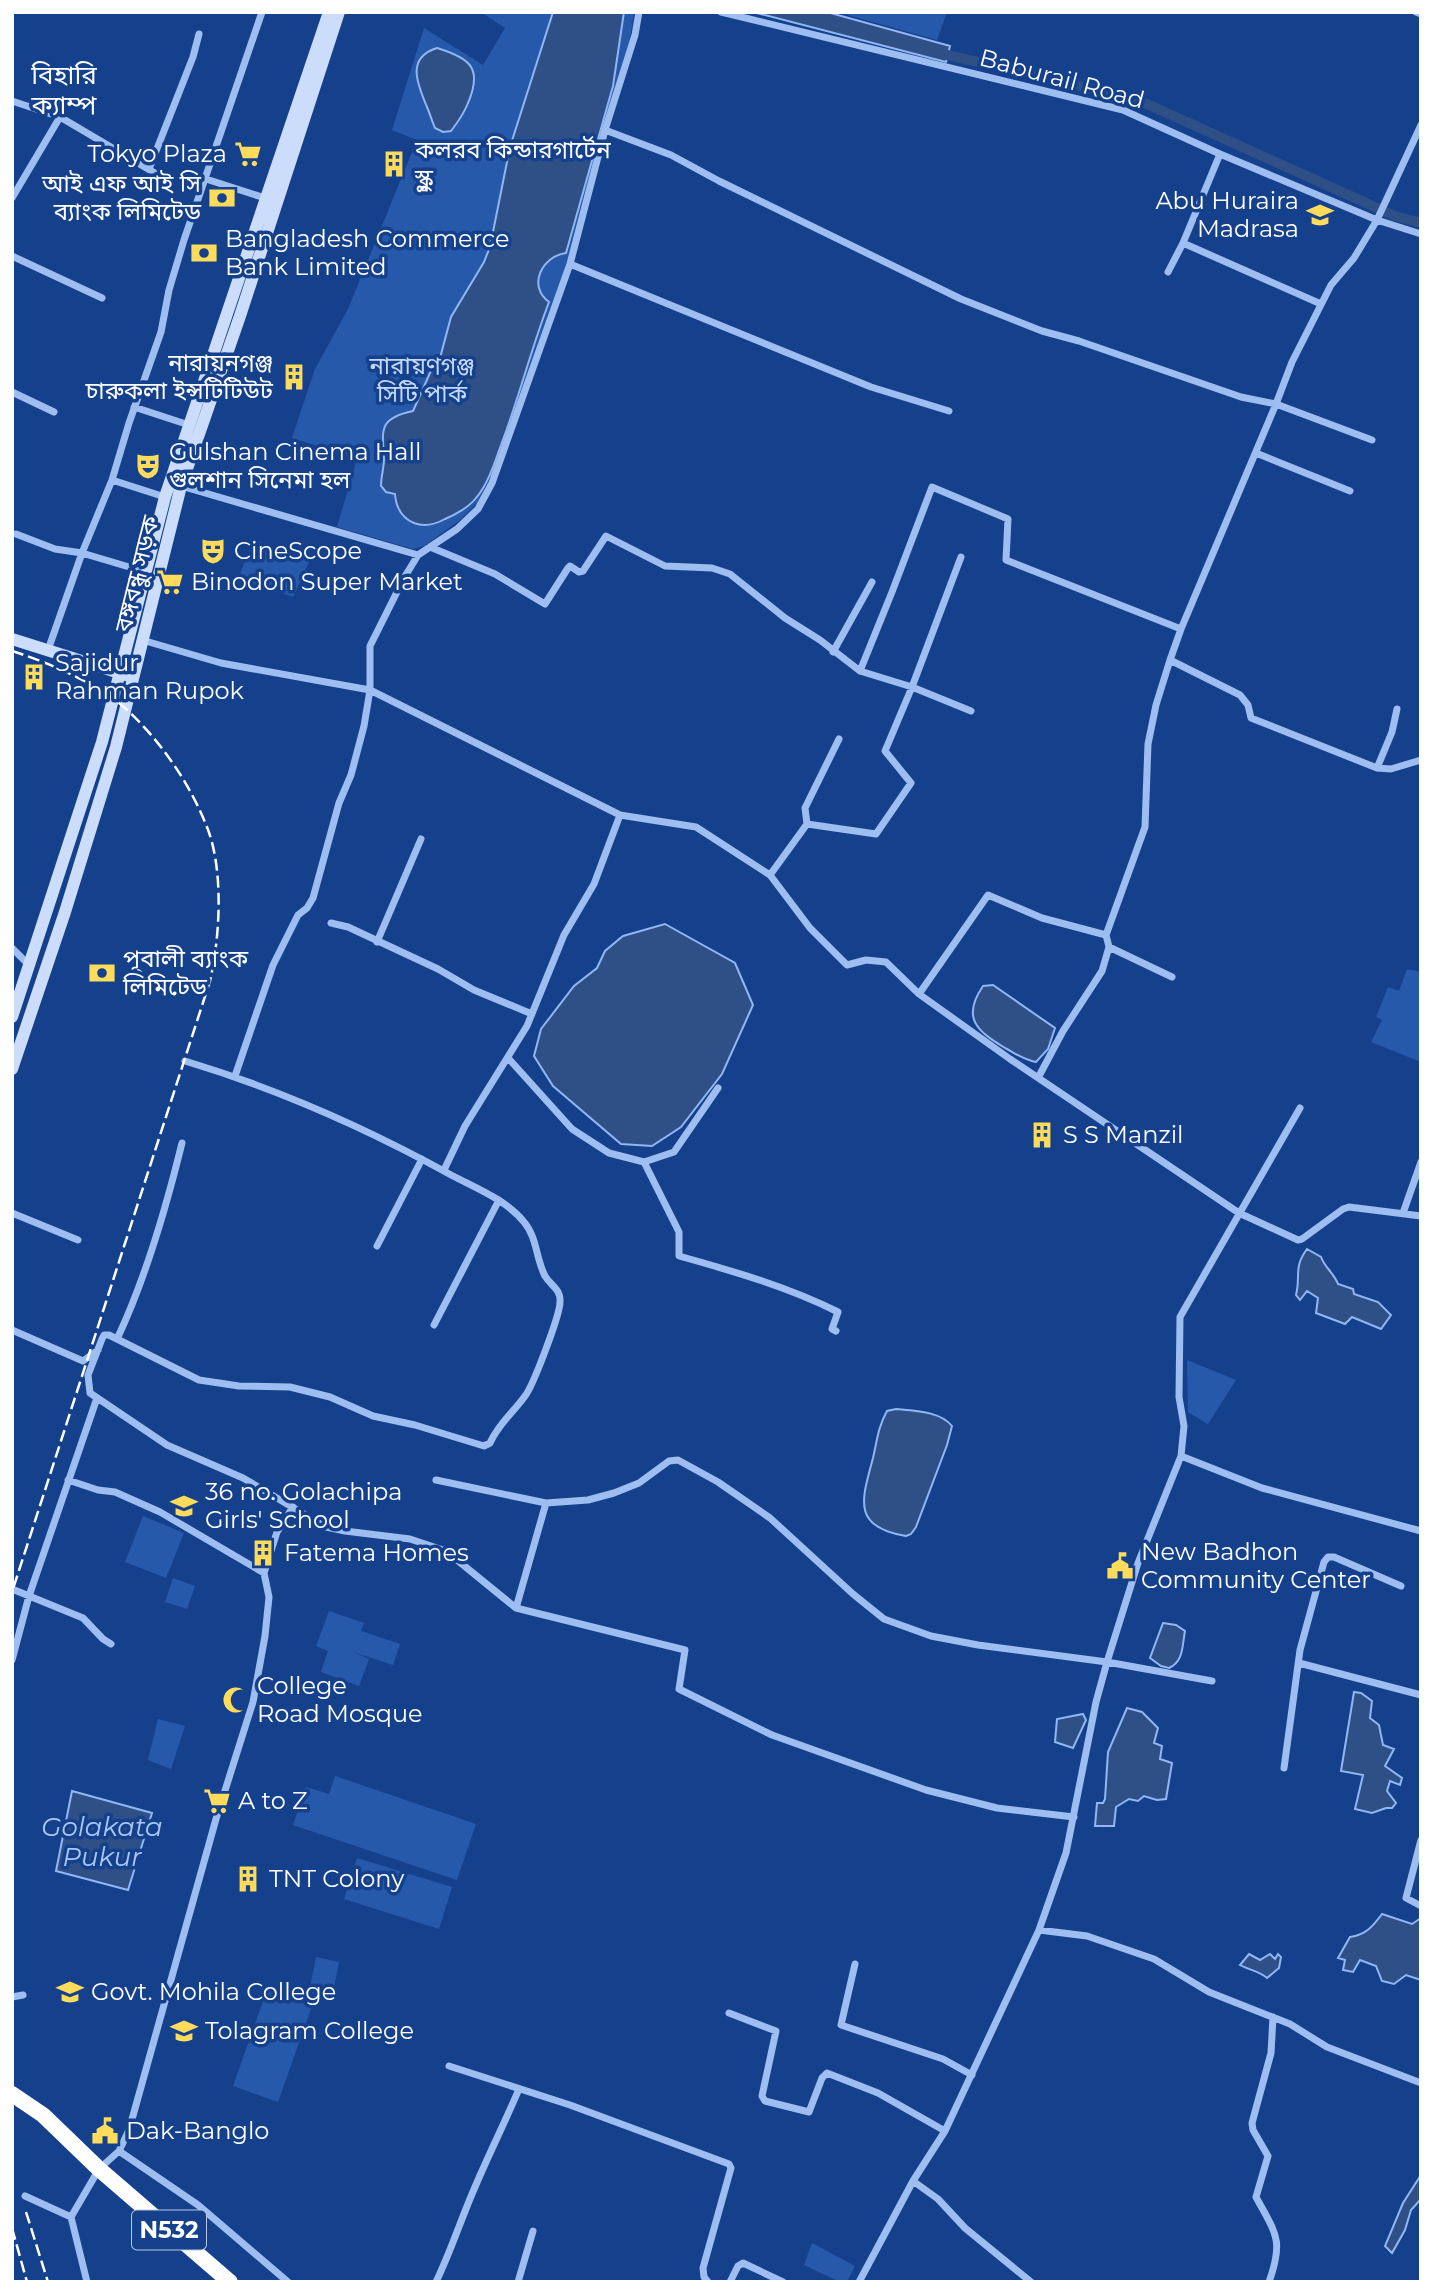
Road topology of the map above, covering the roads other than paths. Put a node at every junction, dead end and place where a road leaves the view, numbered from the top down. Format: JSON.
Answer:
{"nodes":[{"id":1,"x":262,"y":12,"type":"edge"},
{"id":2,"x":329,"y":12,"type":"edge"},
{"id":3,"x":339,"y":12,"type":"edge"},
{"id":4,"x":639,"y":12,"type":"edge"},
{"id":5,"x":721,"y":12,"type":"edge"},
{"id":6,"x":1416,"y":12,"type":"edge"},
{"id":7,"x":1421,"y":14,"type":"edge"},
{"id":8,"x":200,"y":34,"type":"dead end"},
{"id":9,"x":12,"y":101,"type":"edge"},
{"id":10,"x":60,"y":117,"type":"junction"},
{"id":11,"x":1421,"y":125,"type":"edge"},
{"id":12,"x":605,"y":130,"type":"junction"},
{"id":13,"x":1220,"y":154,"type":"junction"},
{"id":14,"x":149,"y":169,"type":"junction"},
{"id":15,"x":165,"y":179,"type":"dead end"},
{"id":16,"x":206,"y":179,"type":"junction"},
{"id":17,"x":12,"y":198,"type":"edge"},
{"id":18,"x":265,"y":198,"type":"junction"},
{"id":19,"x":1377,"y":219,"type":"junction"},
{"id":20,"x":1421,"y":234,"type":"edge"},
{"id":21,"x":1183,"y":243,"type":"junction"},
{"id":22,"x":12,"y":256,"type":"edge"},
{"id":23,"x":570,"y":264,"type":"junction"},
{"id":24,"x":1168,"y":272,"type":"dead end"},
{"id":25,"x":102,"y":298,"type":"dead end"},
{"id":26,"x":1321,"y":304,"type":"junction"},
{"id":27,"x":12,"y":393,"type":"edge"},
{"id":28,"x":1276,"y":404,"type":"junction"},
{"id":29,"x":135,"y":407,"type":"junction"},
{"id":30,"x":949,"y":411,"type":"dead end"},
{"id":31,"x":54,"y":412,"type":"dead end"},
{"id":32,"x":189,"y":425,"type":"junction"},
{"id":33,"x":1372,"y":440,"type":"dead end"},
{"id":34,"x":1256,"y":453,"type":"junction"},
{"id":35,"x":112,"y":480,"type":"junction"},
{"id":36,"x":175,"y":484,"type":"junction"},
{"id":37,"x":1350,"y":491,"type":"dead end"},
{"id":38,"x":165,"y":497,"type":"junction"},
{"id":39,"x":16,"y":534,"type":"dead end"},
{"id":40,"x":430,"y":547,"type":"junction"},
{"id":41,"x":82,"y":553,"type":"junction"},
{"id":42,"x":418,"y":555,"type":"junction"},
{"id":43,"x":961,"y":557,"type":"dead end"},
{"id":44,"x":146,"y":572,"type":"junction"},
{"id":45,"x":872,"y":582,"type":"dead end"},
{"id":46,"x":1181,"y":629,"type":"junction"},
{"id":47,"x":128,"y":636,"type":"junction"},
{"id":48,"x":12,"y":639,"type":"edge"},
{"id":49,"x":142,"y":640,"type":"junction"},
{"id":50,"x":48,"y":650,"type":"junction"},
{"id":51,"x":833,"y":652,"type":"junction"},
{"id":52,"x":1170,"y":660,"type":"junction"},
{"id":53,"x":860,"y":671,"type":"junction"},
{"id":54,"x":119,"y":673,"type":"junction"},
{"id":55,"x":133,"y":678,"type":"junction"},
{"id":56,"x":912,"y":687,"type":"junction"},
{"id":57,"x":370,"y":690,"type":"junction"},
{"id":58,"x":1397,"y":709,"type":"dead end"},
{"id":59,"x":971,"y":711,"type":"dead end"},
{"id":60,"x":839,"y":739,"type":"dead end"},
{"id":61,"x":1421,"y":760,"type":"edge"},
{"id":62,"x":1377,"y":768,"type":"junction"},
{"id":63,"x":620,"y":815,"type":"junction"},
{"id":64,"x":807,"y":824,"type":"junction"},
{"id":65,"x":421,"y":839,"type":"dead end"},
{"id":66,"x":771,"y":875,"type":"junction"},
{"id":67,"x":331,"y":923,"type":"dead end"},
{"id":68,"x":1105,"y":935,"type":"junction"},
{"id":69,"x":377,"y":942,"type":"junction"},
{"id":70,"x":12,"y":947,"type":"edge"},
{"id":71,"x":1109,"y":947,"type":"junction"},
{"id":72,"x":29,"y":966,"type":"junction"},
{"id":73,"x":1172,"y":977,"type":"dead end"},
{"id":74,"x":919,"y":994,"type":"junction"},
{"id":75,"x":531,"y":1014,"type":"junction"},
{"id":76,"x":12,"y":1017,"type":"edge"},
{"id":77,"x":509,"y":1059,"type":"junction"},
{"id":78,"x":185,"y":1061,"type":"dead end"},
{"id":79,"x":12,"y":1069,"type":"edge"},
{"id":80,"x":235,"y":1076,"type":"junction"},
{"id":81,"x":1038,"y":1077,"type":"junction"},
{"id":82,"x":718,"y":1088,"type":"dead end"},
{"id":83,"x":1300,"y":1108,"type":"dead end"},
{"id":84,"x":182,"y":1143,"type":"dead end"},
{"id":85,"x":422,"y":1159,"type":"junction"},
{"id":86,"x":644,"y":1162,"type":"junction"},
{"id":87,"x":1421,"y":1162,"type":"edge"},
{"id":88,"x":444,"y":1170,"type":"junction"},
{"id":89,"x":499,"y":1200,"type":"junction"},
{"id":90,"x":12,"y":1213,"type":"edge"},
{"id":91,"x":1239,"y":1213,"type":"junction"},
{"id":92,"x":1403,"y":1213,"type":"junction"},
{"id":93,"x":1421,"y":1216,"type":"edge"},
{"id":94,"x":78,"y":1240,"type":"dead end"},
{"id":95,"x":377,"y":1247,"type":"dead end"},
{"id":96,"x":434,"y":1325,"type":"dead end"},
{"id":97,"x":12,"y":1331,"type":"edge"},
{"id":98,"x":836,"y":1331,"type":"dead end"},
{"id":99,"x":117,"y":1339,"type":"junction"},
{"id":100,"x":98,"y":1349,"type":"junction"},
{"id":101,"x":97,"y":1398,"type":"junction"},
{"id":102,"x":1181,"y":1456,"type":"junction"},
{"id":103,"x":68,"y":1480,"type":"junction"},
{"id":104,"x":436,"y":1480,"type":"dead end"},
{"id":105,"x":546,"y":1503,"type":"junction"},
{"id":106,"x":293,"y":1507,"type":"junction"},
{"id":107,"x":1421,"y":1531,"type":"edge"},
{"id":108,"x":264,"y":1573,"type":"junction"},
{"id":109,"x":1401,"y":1586,"type":"dead end"},
{"id":110,"x":12,"y":1589,"type":"edge"},
{"id":111,"x":29,"y":1596,"type":"junction"},
{"id":112,"x":516,"y":1608,"type":"junction"},
{"id":113,"x":111,"y":1644,"type":"dead end"},
{"id":114,"x":12,"y":1660,"type":"edge"},
{"id":115,"x":1107,"y":1662,"type":"junction"},
{"id":116,"x":1299,"y":1663,"type":"junction"},
{"id":117,"x":1212,"y":1681,"type":"dead end"},
{"id":118,"x":1421,"y":1695,"type":"edge"},
{"id":119,"x":1284,"y":1768,"type":"dead end"},
{"id":120,"x":1074,"y":1817,"type":"junction"},
{"id":121,"x":1421,"y":1840,"type":"edge"},
{"id":122,"x":1421,"y":1906,"type":"edge"},
{"id":123,"x":1039,"y":1930,"type":"junction"},
{"id":124,"x":855,"y":1964,"type":"dead end"},
{"id":125,"x":23,"y":1995,"type":"dead end"},
{"id":126,"x":12,"y":1997,"type":"edge"},
{"id":127,"x":729,"y":2013,"type":"dead end"},
{"id":128,"x":1273,"y":2017,"type":"junction"},
{"id":129,"x":449,"y":2066,"type":"dead end"},
{"id":130,"x":972,"y":2075,"type":"junction"},
{"id":131,"x":12,"y":2082,"type":"edge"},
{"id":132,"x":1421,"y":2082,"type":"edge"},
{"id":133,"x":519,"y":2089,"type":"junction"},
{"id":134,"x":12,"y":2094,"type":"edge"},
{"id":135,"x":945,"y":2132,"type":"junction"},
{"id":136,"x":118,"y":2151,"type":"junction"},
{"id":137,"x":104,"y":2170,"type":"junction"},
{"id":138,"x":913,"y":2181,"type":"junction"},
{"id":139,"x":25,"y":2196,"type":"dead end"},
{"id":140,"x":71,"y":2217,"type":"junction"},
{"id":141,"x":533,"y":2231,"type":"dead end"},
{"id":142,"x":1029,"y":2281,"type":"edge"},
{"id":143,"x":87,"y":2282,"type":"edge"},
{"id":144,"x":230,"y":2282,"type":"edge"},
{"id":145,"x":288,"y":2282,"type":"edge"},
{"id":146,"x":436,"y":2282,"type":"edge"},
{"id":147,"x":518,"y":2282,"type":"edge"},
{"id":148,"x":708,"y":2282,"type":"edge"},
{"id":149,"x":730,"y":2282,"type":"edge"},
{"id":150,"x":783,"y":2282,"type":"edge"},
{"id":151,"x":859,"y":2282,"type":"edge"},
{"id":152,"x":1269,"y":2282,"type":"edge"}],
"edges":[{"from":1,"to":16,"type":"street"},
{"from":2,"to":18,"type":"main road","name":"বঙ্গবন্ধু সড়ক"},
{"from":3,"to":36,"type":"main road","name":"বঙ্গবন্ধু সড়ক"},
{"from":4,"to":12,"type":"street"},
{"from":5,"to":13,"type":"street","name":"Baburail Road"},
{"from":6,"to":7,"type":"street"},
{"from":8,"to":14,"type":"street"},
{"from":9,"to":10,"type":"street"},
{"from":10,"to":14,"type":"street"},
{"from":10,"to":17,"type":"street"},
{"from":11,"to":19,"type":"street"},
{"from":12,"to":23,"type":"street"},
{"from":12,"to":28,"type":"street"},
{"from":13,"to":19,"type":"street","name":"Baburail Road"},
{"from":13,"to":21,"type":"street"},
{"from":14,"to":15,"type":"street"},
{"from":16,"to":18,"type":"street"},
{"from":16,"to":29,"type":"street"},
{"from":18,"to":32,"type":"main road","name":"বঙ্গবন্ধু সড়ক"},
{"from":19,"to":20,"type":"street","name":"Baburail Road"},
{"from":19,"to":26,"type":"street"},
{"from":21,"to":24,"type":"street"},
{"from":21,"to":26,"type":"street"},
{"from":22,"to":25,"type":"street"},
{"from":23,"to":30,"type":"street"},
{"from":23,"to":40,"type":"street"},
{"from":26,"to":28,"type":"street"},
{"from":27,"to":31,"type":"street"},
{"from":28,"to":33,"type":"street"},
{"from":28,"to":34,"type":"street"},
{"from":29,"to":32,"type":"street"},
{"from":29,"to":35,"type":"street"},
{"from":32,"to":36,"type":"main road","name":"বঙ্গবন্ধু সড়ক"},
{"from":34,"to":37,"type":"street"},
{"from":34,"to":46,"type":"street"},
{"from":35,"to":38,"type":"street"},
{"from":35,"to":41,"type":"street"},
{"from":36,"to":38,"type":"main road","name":"বঙ্গবন্ধু সড়ক"},
{"from":36,"to":42,"type":"street"},
{"from":36,"to":49,"type":"main road","name":"বঙ্গবন্ধু সড়ক"},
{"from":38,"to":44,"type":"main road","name":"বঙ্গবন্ধু সড়ক"},
{"from":39,"to":41,"type":"street"},
{"from":40,"to":42,"type":"street"},
{"from":40,"to":51,"type":"street"},
{"from":41,"to":44,"type":"street"},
{"from":41,"to":50,"type":"street"},
{"from":42,"to":57,"type":"street"},
{"from":43,"to":56,"type":"street"},
{"from":44,"to":47,"type":"main road","name":"বঙ্গবন্ধু সড়ক"},
{"from":45,"to":51,"type":"street"},
{"from":46,"to":52,"type":"street"},
{"from":46,"to":53,"type":"street"},
{"from":47,"to":49,"type":"street"},
{"from":47,"to":54,"type":"main road","name":"বঙ্গবন্ধু সড়ক"},
{"from":48,"to":50,"type":"main road"},
{"from":49,"to":55,"type":"main road","name":"বঙ্গবন্ধু সড়ক"},
{"from":49,"to":57,"type":"street"},
{"from":50,"to":54,"type":"main road"},
{"from":51,"to":53,"type":"street"},
{"from":52,"to":62,"type":"street"},
{"from":52,"to":68,"type":"street"},
{"from":53,"to":56,"type":"street"},
{"from":54,"to":55,"type":"main road"},
{"from":54,"to":72,"type":"main road","name":"বঙ্গবন্ধু সড়ক"},
{"from":55,"to":79,"type":"main road","name":"বঙ্গবন্ধু সড়ক"},
{"from":56,"to":59,"type":"street"},
{"from":56,"to":64,"type":"street"},
{"from":57,"to":63,"type":"street"},
{"from":57,"to":80,"type":"street"},
{"from":58,"to":62,"type":"street"},
{"from":60,"to":64,"type":"street"},
{"from":61,"to":62,"type":"street"},
{"from":63,"to":66,"type":"street"},
{"from":63,"to":75,"type":"street"},
{"from":64,"to":66,"type":"street"},
{"from":65,"to":69,"type":"street"},
{"from":66,"to":74,"type":"street"},
{"from":67,"to":69,"type":"street"},
{"from":68,"to":71,"type":"street"},
{"from":68,"to":74,"type":"street"},
{"from":69,"to":75,"type":"street"},
{"from":70,"to":72,"type":"street"},
{"from":71,"to":73,"type":"street"},
{"from":71,"to":81,"type":"street"},
{"from":72,"to":76,"type":"main road","name":"বঙ্গবন্ধু সড়ক"},
{"from":74,"to":81,"type":"street"},
{"from":75,"to":77,"type":"street"},
{"from":77,"to":86,"type":"street"},
{"from":77,"to":88,"type":"street"},
{"from":78,"to":80,"type":"street"},
{"from":80,"to":85,"type":"street"},
{"from":81,"to":91,"type":"street"},
{"from":82,"to":86,"type":"street"},
{"from":83,"to":91,"type":"street"},
{"from":84,"to":99,"type":"street"},
{"from":85,"to":88,"type":"street"},
{"from":85,"to":95,"type":"street"},
{"from":86,"to":98,"type":"street"},
{"from":87,"to":92,"type":"street"},
{"from":88,"to":89,"type":"street"},
{"from":89,"to":96,"type":"street"},
{"from":89,"to":99,"type":"street"},
{"from":90,"to":94,"type":"street"},
{"from":91,"to":92,"type":"street"},
{"from":91,"to":102,"type":"street"},
{"from":92,"to":93,"type":"street"},
{"from":97,"to":100,"type":"street"},
{"from":99,"to":100,"type":"street"},
{"from":100,"to":101,"type":"street"},
{"from":101,"to":103,"type":"street"},
{"from":101,"to":106,"type":"street"},
{"from":102,"to":107,"type":"street"},
{"from":102,"to":115,"type":"street"},
{"from":103,"to":108,"type":"street"},
{"from":103,"to":111,"type":"street"},
{"from":104,"to":105,"type":"street"},
{"from":105,"to":112,"type":"street"},
{"from":105,"to":115,"type":"street"},
{"from":106,"to":108,"type":"street"},
{"from":106,"to":112,"type":"street"},
{"from":108,"to":136,"type":"street"},
{"from":109,"to":116,"type":"street"},
{"from":110,"to":111,"type":"street"},
{"from":111,"to":113,"type":"street"},
{"from":111,"to":114,"type":"street"},
{"from":112,"to":120,"type":"street"},
{"from":115,"to":117,"type":"street"},
{"from":115,"to":120,"type":"street"},
{"from":116,"to":118,"type":"street"},
{"from":116,"to":119,"type":"street"},
{"from":120,"to":123,"type":"street"},
{"from":121,"to":122,"type":"street"},
{"from":123,"to":128,"type":"street"},
{"from":123,"to":130,"type":"street"},
{"from":124,"to":130,"type":"street"},
{"from":125,"to":126,"type":"street"},
{"from":127,"to":135,"type":"street"},
{"from":128,"to":132,"type":"street"},
{"from":128,"to":152,"type":"street"},
{"from":129,"to":133,"type":"street"},
{"from":130,"to":135,"type":"street"},
{"from":131,"to":137,"type":"highway","number":"N532"},
{"from":133,"to":146,"type":"street"},
{"from":133,"to":148,"type":"street"},
{"from":134,"to":137,"type":"highway","number":"N532"},
{"from":135,"to":138,"type":"street"},
{"from":136,"to":137,"type":"street"},
{"from":136,"to":145,"type":"street"},
{"from":137,"to":140,"type":"street"},
{"from":137,"to":144,"type":"highway","number":"N532"},
{"from":138,"to":142,"type":"street"},
{"from":138,"to":151,"type":"street"},
{"from":139,"to":140,"type":"street"},
{"from":140,"to":143,"type":"street"},
{"from":141,"to":147,"type":"street"},
{"from":149,"to":150,"type":"street"}]}
